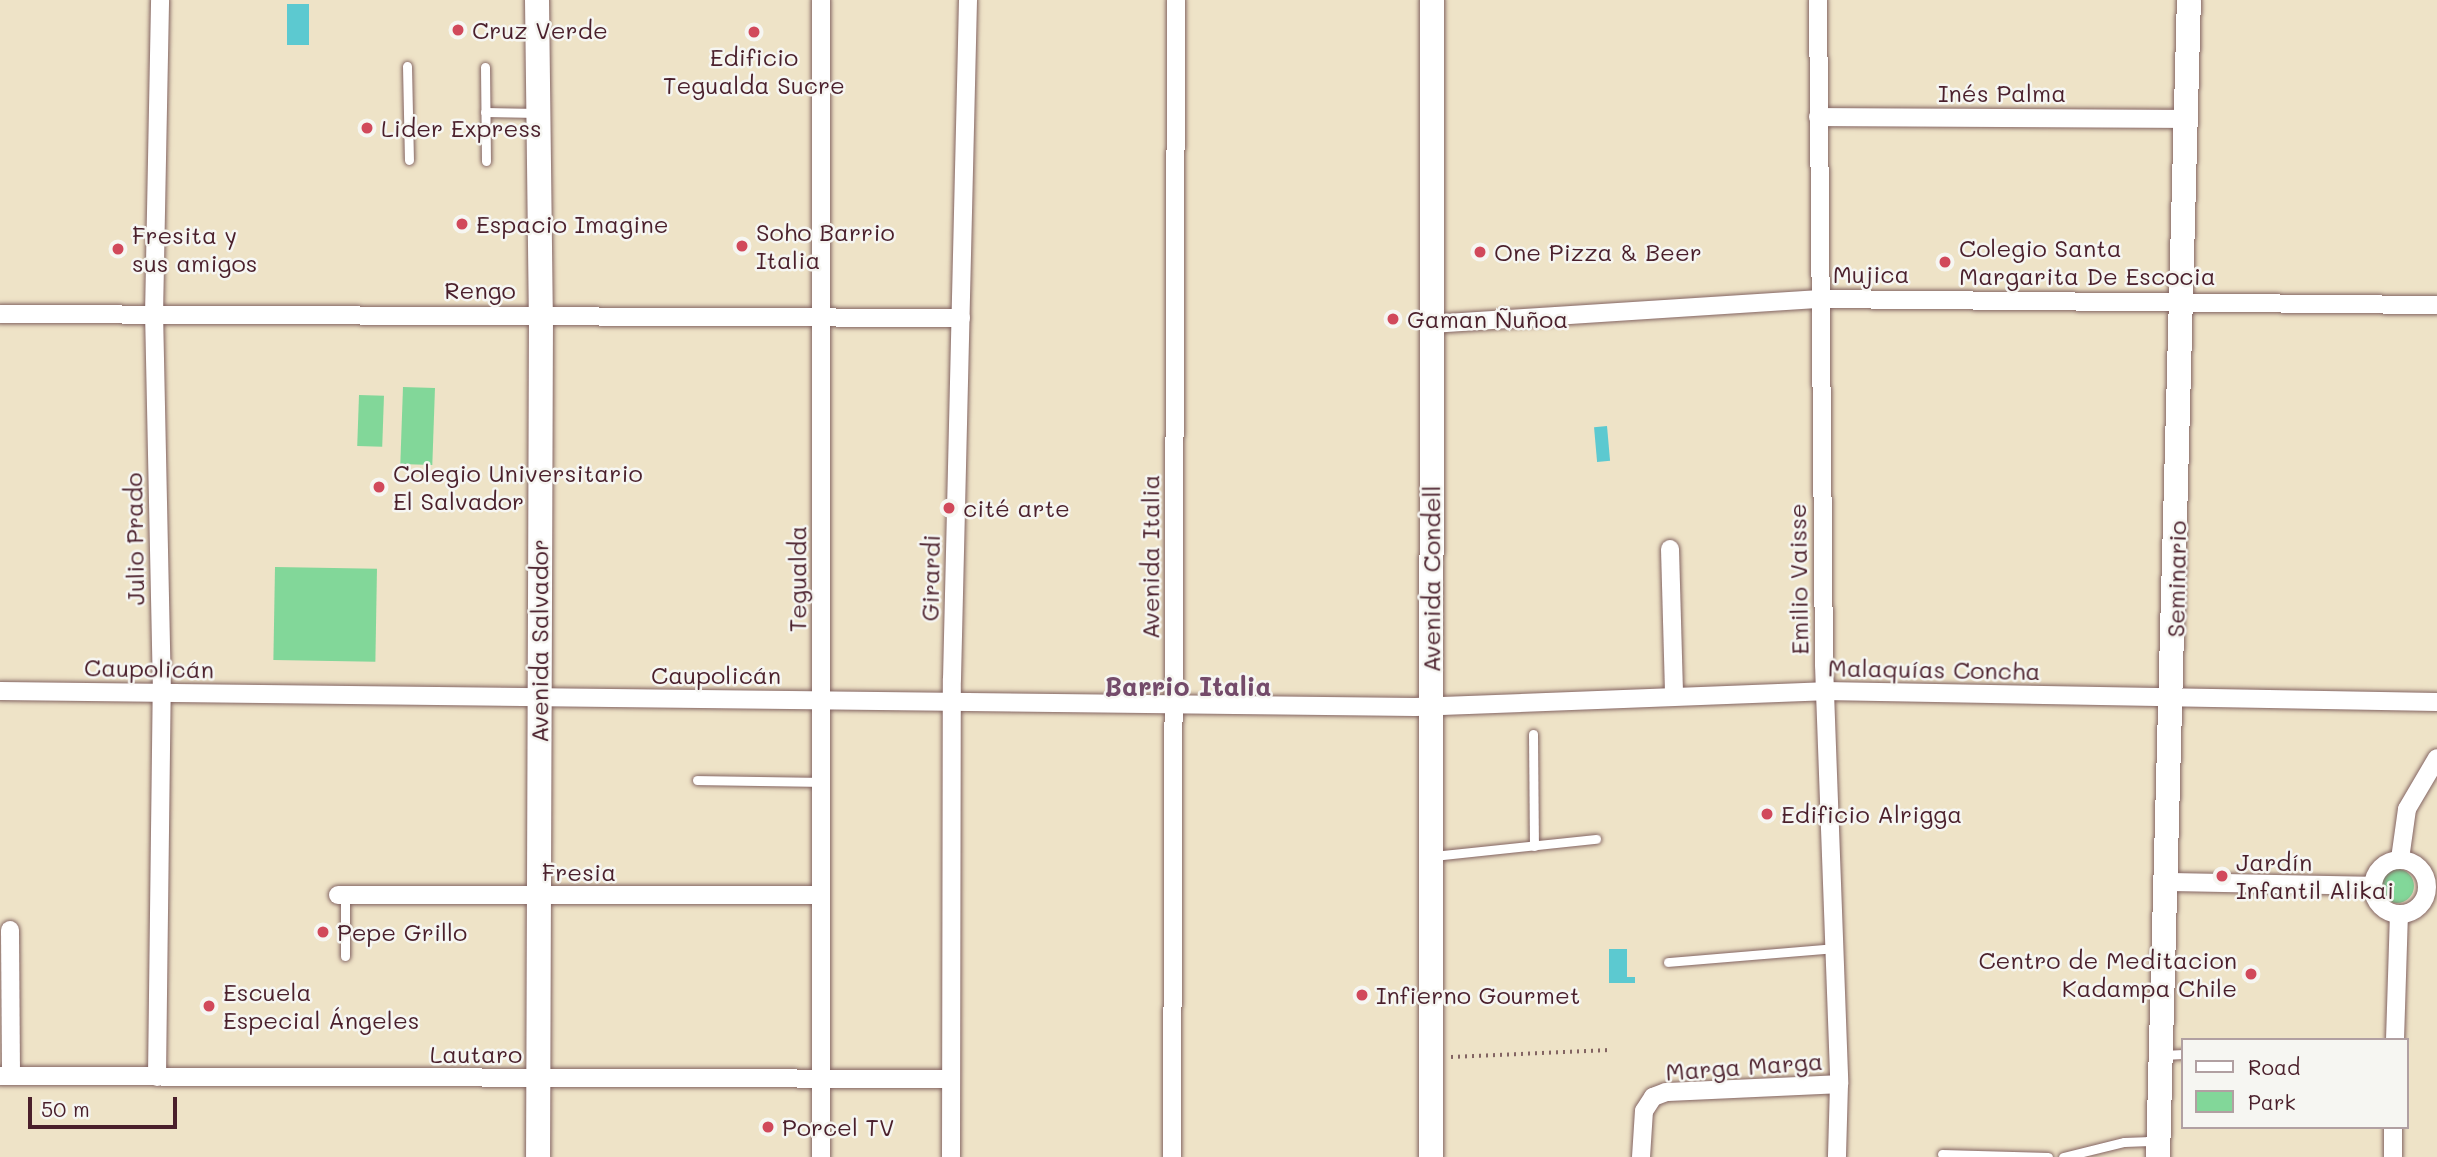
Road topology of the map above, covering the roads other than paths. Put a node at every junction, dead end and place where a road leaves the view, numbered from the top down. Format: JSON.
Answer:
{"nodes":[{"id":1,"x":160,"y":0,"type":"edge"},
{"id":2,"x":537,"y":0,"type":"edge"},
{"id":3,"x":821,"y":0,"type":"edge"},
{"id":4,"x":968,"y":0,"type":"edge"},
{"id":5,"x":1176,"y":0,"type":"edge"},
{"id":6,"x":1432,"y":0,"type":"edge"},
{"id":7,"x":1818,"y":0,"type":"edge"},
{"id":8,"x":2189,"y":0,"type":"edge"},
{"id":9,"x":407,"y":66,"type":"dead end"},
{"id":10,"x":485,"y":67,"type":"dead end"},
{"id":11,"x":485,"y":111,"type":"junction"},
{"id":12,"x":538,"y":113,"type":"junction"},
{"id":13,"x":1818,"y":117,"type":"junction"},
{"id":14,"x":2186,"y":119,"type":"junction"},
{"id":15,"x":409,"y":160,"type":"dead end"},
{"id":16,"x":486,"y":161,"type":"dead end"},
{"id":17,"x":1819,"y":299,"type":"junction"},
{"id":18,"x":2182,"y":299,"type":"junction"},
{"id":19,"x":2437,"y":305,"type":"edge"},
{"id":20,"x":0,"y":314,"type":"edge"},
{"id":21,"x":541,"y":314,"type":"junction"},
{"id":22,"x":154,"y":316,"type":"junction"},
{"id":23,"x":961,"y":318,"type":"junction"},
{"id":24,"x":821,"y":319,"type":"junction"},
{"id":25,"x":1432,"y":324,"type":"junction"},
{"id":26,"x":1670,"y":549,"type":"dead end"},
{"id":27,"x":0,"y":691,"type":"edge"},
{"id":28,"x":1824,"y":691,"type":"junction"},
{"id":29,"x":162,"y":693,"type":"junction"},
{"id":30,"x":1674,"y":694,"type":"junction"},
{"id":31,"x":2173,"y":697,"type":"junction"},
{"id":32,"x":538,"y":698,"type":"junction"},
{"id":33,"x":821,"y":701,"type":"junction"},
{"id":34,"x":952,"y":701,"type":"junction"},
{"id":35,"x":2437,"y":702,"type":"edge"},
{"id":36,"x":1174,"y":703,"type":"junction"},
{"id":37,"x":1431,"y":707,"type":"junction"},
{"id":38,"x":1533,"y":734,"type":"dead end"},
{"id":39,"x":2437,"y":758,"type":"edge"},
{"id":40,"x":697,"y":780,"type":"dead end"},
{"id":41,"x":821,"y":782,"type":"junction"},
{"id":42,"x":1596,"y":839,"type":"dead end"},
{"id":43,"x":1534,"y":845,"type":"junction"},
{"id":44,"x":1431,"y":856,"type":"junction"},
{"id":45,"x":2400,"y":859,"type":"junction"},
{"id":46,"x":2432,"y":881,"type":"edge"},
{"id":47,"x":2167,"y":882,"type":"junction"},
{"id":48,"x":2372,"y":886,"type":"junction"},
{"id":49,"x":342,"y":895,"type":"joint"},
{"id":50,"x":820,"y":895,"type":"junction"},
{"id":51,"x":538,"y":897,"type":"junction"},
{"id":52,"x":2399,"y":914,"type":"junction"},
{"id":53,"x":10,"y":930,"type":"dead end"},
{"id":54,"x":1834,"y":948,"type":"junction"},
{"id":55,"x":345,"y":956,"type":"dead end"},
{"id":56,"x":1668,"y":962,"type":"dead end"},
{"id":57,"x":2395,"y":1038,"type":"edge"},
{"id":58,"x":2172,"y":1055,"type":"edge"},
{"id":59,"x":5,"y":1076,"type":"edge"},
{"id":60,"x":157,"y":1077,"type":"junction"},
{"id":61,"x":538,"y":1079,"type":"junction"},
{"id":62,"x":820,"y":1079,"type":"junction"},
{"id":63,"x":951,"y":1079,"type":"junction"},
{"id":64,"x":1839,"y":1084,"type":"junction"},
{"id":65,"x":2393,"y":1129,"type":"edge"},
{"id":66,"x":2158,"y":1149,"type":"edge"},
{"id":67,"x":1942,"y":1154,"type":"dead end"},
{"id":68,"x":538,"y":1157,"type":"edge"},
{"id":69,"x":821,"y":1157,"type":"edge"},
{"id":70,"x":951,"y":1157,"type":"edge"},
{"id":71,"x":1172,"y":1157,"type":"edge"},
{"id":72,"x":1431,"y":1157,"type":"edge"},
{"id":73,"x":1641,"y":1157,"type":"edge"},
{"id":74,"x":1837,"y":1157,"type":"edge"},
{"id":75,"x":2048,"y":1157,"type":"edge"},
{"id":76,"x":2063,"y":1157,"type":"edge"},
{"id":77,"x":2393,"y":1157,"type":"edge"}],
"edges":[{"from":1,"to":22,"type":"street","name":"Julio Prado"},
{"from":2,"to":12,"type":"street","name":"Avenida Salvador"},
{"from":3,"to":24,"type":"street","name":"Tegualda"},
{"from":4,"to":23,"type":"street","name":"Girardi"},
{"from":5,"to":36,"type":"street","name":"Avenida Italia"},
{"from":6,"to":25,"type":"street","name":"Avenida Condell"},
{"from":7,"to":13,"type":"street","name":"Emilio Vaisse"},
{"from":8,"to":14,"type":"street","name":"Seminario"},
{"from":9,"to":15,"type":"lane"},
{"from":10,"to":11,"type":"lane"},
{"from":11,"to":12,"type":"lane"},
{"from":11,"to":16,"type":"lane"},
{"from":12,"to":21,"type":"street","name":"Avenida Salvador"},
{"from":13,"to":14,"type":"street","name":"Inés Palma"},
{"from":13,"to":17,"type":"street","name":"Emilio Vaisse"},
{"from":14,"to":18,"type":"street","name":"Seminario"},
{"from":17,"to":18,"type":"street","name":"Mujica"},
{"from":17,"to":25,"type":"street","name":"Mujica"},
{"from":17,"to":28,"type":"street","name":"Emilio Vaisse"},
{"from":18,"to":19,"type":"street","name":"Mujica"},
{"from":18,"to":31,"type":"street","name":"Seminario"},
{"from":20,"to":22,"type":"street","name":"Rengo"},
{"from":21,"to":22,"type":"street","name":"Rengo"},
{"from":21,"to":24,"type":"street","name":"Rengo"},
{"from":21,"to":32,"type":"street","name":"Avenida Salvador"},
{"from":22,"to":29,"type":"street","name":"Julio Prado"},
{"from":23,"to":24,"type":"street","name":"Rengo"},
{"from":23,"to":34,"type":"street","name":"Girardi"},
{"from":24,"to":33,"type":"street","name":"Tegualda"},
{"from":25,"to":37,"type":"street","name":"Avenida Condell"},
{"from":26,"to":30,"type":"street"},
{"from":27,"to":29,"type":"street","name":"Caupolicán"},
{"from":28,"to":30,"type":"street","name":"Malaquías Concha"},
{"from":28,"to":31,"type":"street","name":"Malaquías Concha"},
{"from":28,"to":54,"type":"street","name":"Emilio Vaisse"},
{"from":29,"to":32,"type":"street","name":"Caupolicán"},
{"from":29,"to":60,"type":"street","name":"Julio Prado"},
{"from":30,"to":37,"type":"street","name":"Malaquías Concha"},
{"from":31,"to":35,"type":"street","name":"Malaquías Concha"},
{"from":31,"to":47,"type":"street","name":"Seminario"},
{"from":32,"to":33,"type":"street","name":"Caupolicán"},
{"from":32,"to":51,"type":"street","name":"Avenida Salvador"},
{"from":33,"to":34,"type":"street","name":"Caupolicán"},
{"from":33,"to":41,"type":"street","name":"Tegualda"},
{"from":34,"to":36,"type":"street","name":"Caupolicán"},
{"from":34,"to":63,"type":"street","name":"Girardi"},
{"from":36,"to":37,"type":"street","name":"Caupolicán"},
{"from":36,"to":71,"type":"street","name":"Avenida Italia"},
{"from":37,"to":44,"type":"street","name":"Avenida Condell"},
{"from":38,"to":43,"type":"lane"},
{"from":39,"to":45,"type":"street"},
{"from":40,"to":41,"type":"lane"},
{"from":41,"to":50,"type":"street","name":"Tegualda"},
{"from":42,"to":43,"type":"lane"},
{"from":43,"to":44,"type":"lane"},
{"from":44,"to":72,"type":"street","name":"Avenida Condell"},
{"from":45,"to":46,"type":"street"},
{"from":45,"to":48,"type":"street"},
{"from":46,"to":52,"type":"street"},
{"from":47,"to":48,"type":"street"},
{"from":47,"to":58,"type":"street","name":"Seminario"},
{"from":48,"to":52,"type":"street"},
{"from":49,"to":51,"type":"street","name":"Fresia"},
{"from":49,"to":55,"type":"lane"},
{"from":50,"to":51,"type":"street","name":"Fresia"},
{"from":50,"to":62,"type":"street","name":"Tegualda"},
{"from":51,"to":61,"type":"street","name":"Avenida Salvador"},
{"from":52,"to":57,"type":"street"},
{"from":53,"to":59,"type":"street"},
{"from":54,"to":56,"type":"lane"},
{"from":54,"to":64,"type":"street","name":"Emilio Vaisse"},
{"from":58,"to":66,"type":"street","name":"Seminario"},
{"from":59,"to":60,"type":"street","name":"Lautaro"},
{"from":60,"to":61,"type":"street","name":"Lautaro"},
{"from":61,"to":62,"type":"street","name":"Lautaro"},
{"from":61,"to":68,"type":"street","name":"Avenida Salvador"},
{"from":62,"to":63,"type":"street","name":"Lautaro"},
{"from":62,"to":69,"type":"street","name":"Tegualda"},
{"from":63,"to":70,"type":"street","name":"Girardi"},
{"from":64,"to":73,"type":"street","name":"Marga Marga"},
{"from":64,"to":74,"type":"street","name":"Emilio Vaisse"},
{"from":65,"to":77,"type":"street"},
{"from":66,"to":76,"type":"lane"},
{"from":67,"to":75,"type":"lane"}]}
